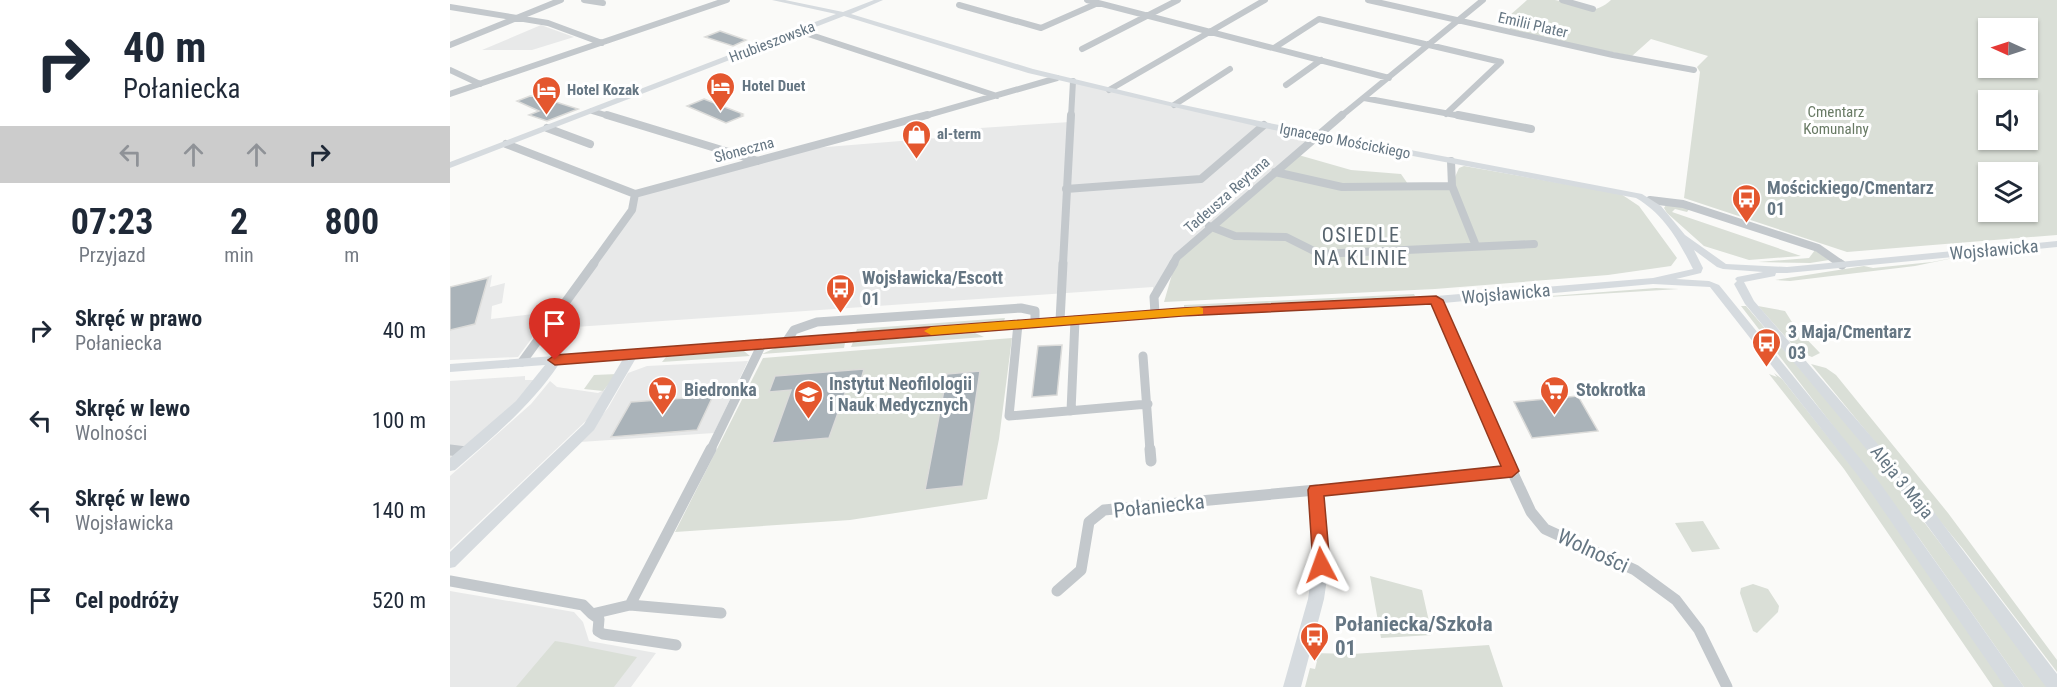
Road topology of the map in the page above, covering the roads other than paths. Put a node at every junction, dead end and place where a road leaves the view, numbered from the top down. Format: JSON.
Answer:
{"nodes":[{"id":1,"x":561,"y":0,"type":"edge"},
{"id":2,"x":584,"y":0,"type":"edge"},
{"id":3,"x":727,"y":0,"type":"edge"},
{"id":4,"x":775,"y":0,"type":"edge"},
{"id":5,"x":880,"y":0,"type":"edge"},
{"id":6,"x":1087,"y":0,"type":"edge"},
{"id":7,"x":1178,"y":0,"type":"edge"},
{"id":8,"x":1265,"y":0,"type":"edge"},
{"id":9,"x":1368,"y":0,"type":"edge"},
{"id":10,"x":1483,"y":0,"type":"edge"},
{"id":11,"x":1562,"y":0,"type":"edge"},
{"id":12,"x":603,"y":3,"type":"dead end"},
{"id":13,"x":1098,"y":3,"type":"junction"},
{"id":14,"x":959,"y":4,"type":"dead end"},
{"id":15,"x":450,"y":7,"type":"edge"},
{"id":16,"x":1593,"y":9,"type":"dead end"},
{"id":17,"x":845,"y":14,"type":"junction"},
{"id":18,"x":1148,"y":16,"type":"junction"},
{"id":19,"x":517,"y":18,"type":"junction"},
{"id":20,"x":1458,"y":20,"type":"junction"},
{"id":21,"x":799,"y":32,"type":"junction"},
{"id":22,"x":1210,"y":32,"type":"junction"},
{"id":23,"x":602,"y":43,"type":"junction"},
{"id":24,"x":1429,"y":44,"type":"junction"},
{"id":25,"x":450,"y":45,"type":"edge"},
{"id":26,"x":1274,"y":48,"type":"junction"},
{"id":27,"x":1082,"y":50,"type":"dead end"},
{"id":28,"x":1321,"y":60,"type":"junction"},
{"id":29,"x":1230,"y":69,"type":"dead end"},
{"id":30,"x":450,"y":70,"type":"edge"},
{"id":31,"x":1694,"y":70,"type":"dead end"},
{"id":32,"x":1057,"y":78,"type":"junction"},
{"id":33,"x":1389,"y":78,"type":"junction"},
{"id":34,"x":1073,"y":81,"type":"junction"},
{"id":35,"x":480,"y":84,"type":"junction"},
{"id":36,"x":1286,"y":85,"type":"dead end"},
{"id":37,"x":1109,"y":90,"type":"junction"},
{"id":38,"x":450,"y":94,"type":"edge"},
{"id":39,"x":997,"y":96,"type":"junction"},
{"id":40,"x":1364,"y":98,"type":"junction"},
{"id":41,"x":1174,"y":105,"type":"junction"},
{"id":42,"x":592,"y":111,"type":"junction"},
{"id":43,"x":1446,"y":114,"type":"junction"},
{"id":44,"x":1264,"y":125,"type":"junction"},
{"id":45,"x":547,"y":128,"type":"junction"},
{"id":46,"x":1531,"y":129,"type":"dead end"},
{"id":47,"x":1317,"y":136,"type":"junction"},
{"id":48,"x":506,"y":144,"type":"junction"},
{"id":49,"x":591,"y":144,"type":"dead end"},
{"id":50,"x":758,"y":161,"type":"junction"},
{"id":51,"x":1451,"y":161,"type":"junction"},
{"id":52,"x":453,"y":165,"type":"edge"},
{"id":53,"x":1275,"y":172,"type":"junction"},
{"id":54,"x":1452,"y":186,"type":"junction"},
{"id":55,"x":1066,"y":189,"type":"junction"},
{"id":56,"x":635,"y":194,"type":"junction"},
{"id":57,"x":1650,"y":200,"type":"junction"},
{"id":58,"x":1209,"y":226,"type":"junction"},
{"id":59,"x":1678,"y":233,"type":"junction"},
{"id":60,"x":1534,"y":244,"type":"dead end"},
{"id":61,"x":2057,"y":244,"type":"edge"},
{"id":62,"x":1476,"y":246,"type":"junction"},
{"id":63,"x":1842,"y":265,"type":"junction"},
{"id":64,"x":1724,"y":266,"type":"junction"},
{"id":65,"x":1697,"y":269,"type":"junction"},
{"id":66,"x":1787,"y":270,"type":"junction"},
{"id":67,"x":1653,"y":281,"type":"junction"},
{"id":68,"x":1741,"y":282,"type":"junction"},
{"id":69,"x":1712,"y":285,"type":"junction"},
{"id":70,"x":1436,"y":300,"type":"junction"},
{"id":71,"x":1155,"y":314,"type":"junction"},
{"id":72,"x":1076,"y":320,"type":"junction"},
{"id":73,"x":1060,"y":321,"type":"junction"},
{"id":74,"x":1035,"y":323,"type":"junction"},
{"id":75,"x":1018,"y":324,"type":"junction"},
{"id":76,"x":786,"y":342,"type":"junction"},
{"id":77,"x":762,"y":344,"type":"junction"},
{"id":78,"x":632,"y":354,"type":"junction"},
{"id":79,"x":1143,"y":356,"type":"dead end"},
{"id":80,"x":555,"y":360,"type":"junction"},
{"id":81,"x":522,"y":362,"type":"junction"},
{"id":82,"x":450,"y":368,"type":"edge"},
{"id":83,"x":1148,"y":404,"type":"junction"},
{"id":84,"x":1071,"y":411,"type":"junction"},
{"id":85,"x":450,"y":450,"type":"edge"},
{"id":86,"x":466,"y":452,"type":"junction"},
{"id":87,"x":1151,"y":461,"type":"dead end"},
{"id":88,"x":450,"y":466,"type":"edge"},
{"id":89,"x":1512,"y":471,"type":"junction"},
{"id":90,"x":1316,"y":490,"type":"junction"},
{"id":91,"x":450,"y":562,"type":"edge"},
{"id":92,"x":450,"y":581,"type":"edge"},
{"id":93,"x":1057,"y":591,"type":"dead end"},
{"id":94,"x":630,"y":605,"type":"junction"},
{"id":95,"x":721,"y":613,"type":"dead end"},
{"id":96,"x":592,"y":614,"type":"junction"},
{"id":97,"x":676,"y":645,"type":"dead end"},
{"id":98,"x":1292,"y":687,"type":"edge"},
{"id":99,"x":1727,"y":687,"type":"edge"},
{"id":100,"x":2015,"y":687,"type":"edge"},
{"id":101,"x":2056,"y":687,"type":"edge"}],
"edges":[{"from":1,"to":19,"type":"street"},
{"from":2,"to":12,"type":"street"},
{"from":3,"to":23,"type":"street"},
{"from":4,"to":17,"type":"street","name":"Ignacego Mościckiego"},
{"from":5,"to":17,"type":"street","name":"Hrubieszowska"},
{"from":6,"to":13,"type":"street"},
{"from":7,"to":18,"type":"street"},
{"from":8,"to":22,"type":"street"},
{"from":9,"to":20,"type":"street","name":"Emilii Plater"},
{"from":10,"to":20,"type":"street","name":"Tadeusza Reytana"},
{"from":11,"to":16,"type":"street"},
{"from":13,"to":14,"type":"street"},
{"from":13,"to":18,"type":"street"},
{"from":15,"to":19,"type":"street"},
{"from":17,"to":21,"type":"street","name":"Hrubieszowska"},
{"from":17,"to":32,"type":"street","name":"Ignacego Mościckiego"},
{"from":18,"to":22,"type":"street"},
{"from":18,"to":27,"type":"street"},
{"from":19,"to":23,"type":"street"},
{"from":19,"to":25,"type":"street"},
{"from":20,"to":24,"type":"street","name":"Tadeusza Reytana"},
{"from":20,"to":31,"type":"street","name":"Emilii Plater"},
{"from":21,"to":39,"type":"street"},
{"from":21,"to":42,"type":"street","name":"Hrubieszowska"},
{"from":22,"to":26,"type":"street"},
{"from":22,"to":37,"type":"street"},
{"from":23,"to":35,"type":"street"},
{"from":24,"to":26,"type":"street"},
{"from":24,"to":33,"type":"street","name":"Tadeusza Reytana"},
{"from":24,"to":43,"type":"street"},
{"from":26,"to":28,"type":"street"},
{"from":28,"to":33,"type":"street"},
{"from":28,"to":36,"type":"street"},
{"from":29,"to":41,"type":"street"},
{"from":30,"to":35,"type":"street"},
{"from":32,"to":34,"type":"street","name":"Ignacego Mościckiego"},
{"from":32,"to":39,"type":"street","name":"Słoneczna"},
{"from":33,"to":40,"type":"street","name":"Tadeusza Reytana"},
{"from":34,"to":37,"type":"street","name":"Ignacego Mościckiego"},
{"from":34,"to":55,"type":"street"},
{"from":35,"to":38,"type":"street"},
{"from":37,"to":41,"type":"street","name":"Ignacego Mościckiego"},
{"from":39,"to":50,"type":"street","name":"Słoneczna"},
{"from":40,"to":43,"type":"street"},
{"from":40,"to":47,"type":"street","name":"Tadeusza Reytana"},
{"from":41,"to":44,"type":"street","name":"Ignacego Mościckiego"},
{"from":42,"to":45,"type":"street","name":"Hrubieszowska"},
{"from":42,"to":50,"type":"street"},
{"from":43,"to":46,"type":"street"},
{"from":44,"to":47,"type":"street","name":"Ignacego Mościckiego"},
{"from":44,"to":55,"type":"street"},
{"from":45,"to":48,"type":"street","name":"Hrubieszowska"},
{"from":45,"to":49,"type":"street"},
{"from":47,"to":51,"type":"street","name":"Ignacego Mościckiego"},
{"from":47,"to":53,"type":"street","name":"Tadeusza Reytana"},
{"from":48,"to":52,"type":"street","name":"Hrubieszowska"},
{"from":48,"to":56,"type":"street"},
{"from":50,"to":56,"type":"street","name":"Słoneczna"},
{"from":51,"to":54,"type":"street"},
{"from":51,"to":57,"type":"street","name":"Ignacego Mościckiego"},
{"from":53,"to":54,"type":"street"},
{"from":53,"to":58,"type":"street","name":"Tadeusza Reytana"},
{"from":54,"to":62,"type":"street"},
{"from":55,"to":73,"type":"street"},
{"from":56,"to":81,"type":"street"},
{"from":57,"to":59,"type":"street"},
{"from":57,"to":63,"type":"street","name":"Ignacego Mościckiego"},
{"from":58,"to":62,"type":"street"},
{"from":58,"to":71,"type":"street","name":"Tadeusza Reytana"},
{"from":59,"to":64,"type":"street"},
{"from":59,"to":65,"type":"street"},
{"from":60,"to":62,"type":"street"},
{"from":61,"to":63,"type":"street","name":"Wojsławicka"},
{"from":63,"to":66,"type":"street","name":"Wojsławicka"},
{"from":64,"to":65,"type":"street","name":"Wojsławicka"},
{"from":64,"to":66,"type":"street","name":"Wojsławicka"},
{"from":64,"to":68,"type":"street","name":"Aleja 3 Maja"},
{"from":65,"to":67,"type":"street","name":"Wojsławicka"},
{"from":65,"to":69,"type":"street","name":"Aleja 3 Maja"},
{"from":66,"to":68,"type":"street","name":"Wojsławicka"},
{"from":67,"to":69,"type":"street","name":"Wojsławicka"},
{"from":67,"to":70,"type":"street","name":"Wojsławicka"},
{"from":68,"to":69,"type":"street","name":"Wojsławicka"},
{"from":68,"to":101,"type":"street","name":"Aleja 3 Maja"},
{"from":69,"to":100,"type":"street","name":"Aleja 3 Maja"},
{"from":70,"to":71,"type":"street","name":"Wojsławicka"},
{"from":70,"to":89,"type":"street","name":"Wolności"},
{"from":71,"to":72,"type":"street","name":"Wojsławicka"},
{"from":72,"to":73,"type":"street","name":"Wojsławicka"},
{"from":72,"to":84,"type":"street"},
{"from":73,"to":74,"type":"street","name":"Wojsławicka"},
{"from":74,"to":75,"type":"street","name":"Wojsławicka"},
{"from":74,"to":76,"type":"street"},
{"from":75,"to":76,"type":"street","name":"Wojsławicka"},
{"from":75,"to":84,"type":"street"},
{"from":76,"to":77,"type":"street","name":"Wojsławicka"},
{"from":77,"to":78,"type":"street","name":"Wojsławicka"},
{"from":77,"to":94,"type":"street"},
{"from":78,"to":80,"type":"street","name":"Wojsławicka"},
{"from":78,"to":91,"type":"street"},
{"from":79,"to":83,"type":"street"},
{"from":80,"to":81,"type":"street","name":"Wojsławicka"},
{"from":80,"to":86,"type":"street"},
{"from":81,"to":82,"type":"street","name":"Wojsławicka"},
{"from":83,"to":84,"type":"street"},
{"from":83,"to":87,"type":"street"},
{"from":85,"to":86,"type":"street"},
{"from":86,"to":88,"type":"street"},
{"from":89,"to":90,"type":"street","name":"Połaniecka"},
{"from":89,"to":99,"type":"street","name":"Wolności"},
{"from":90,"to":93,"type":"street","name":"Połaniecka"},
{"from":90,"to":98,"type":"street"},
{"from":92,"to":96,"type":"street"},
{"from":94,"to":95,"type":"street"},
{"from":94,"to":96,"type":"street"},
{"from":96,"to":97,"type":"street"}]}
